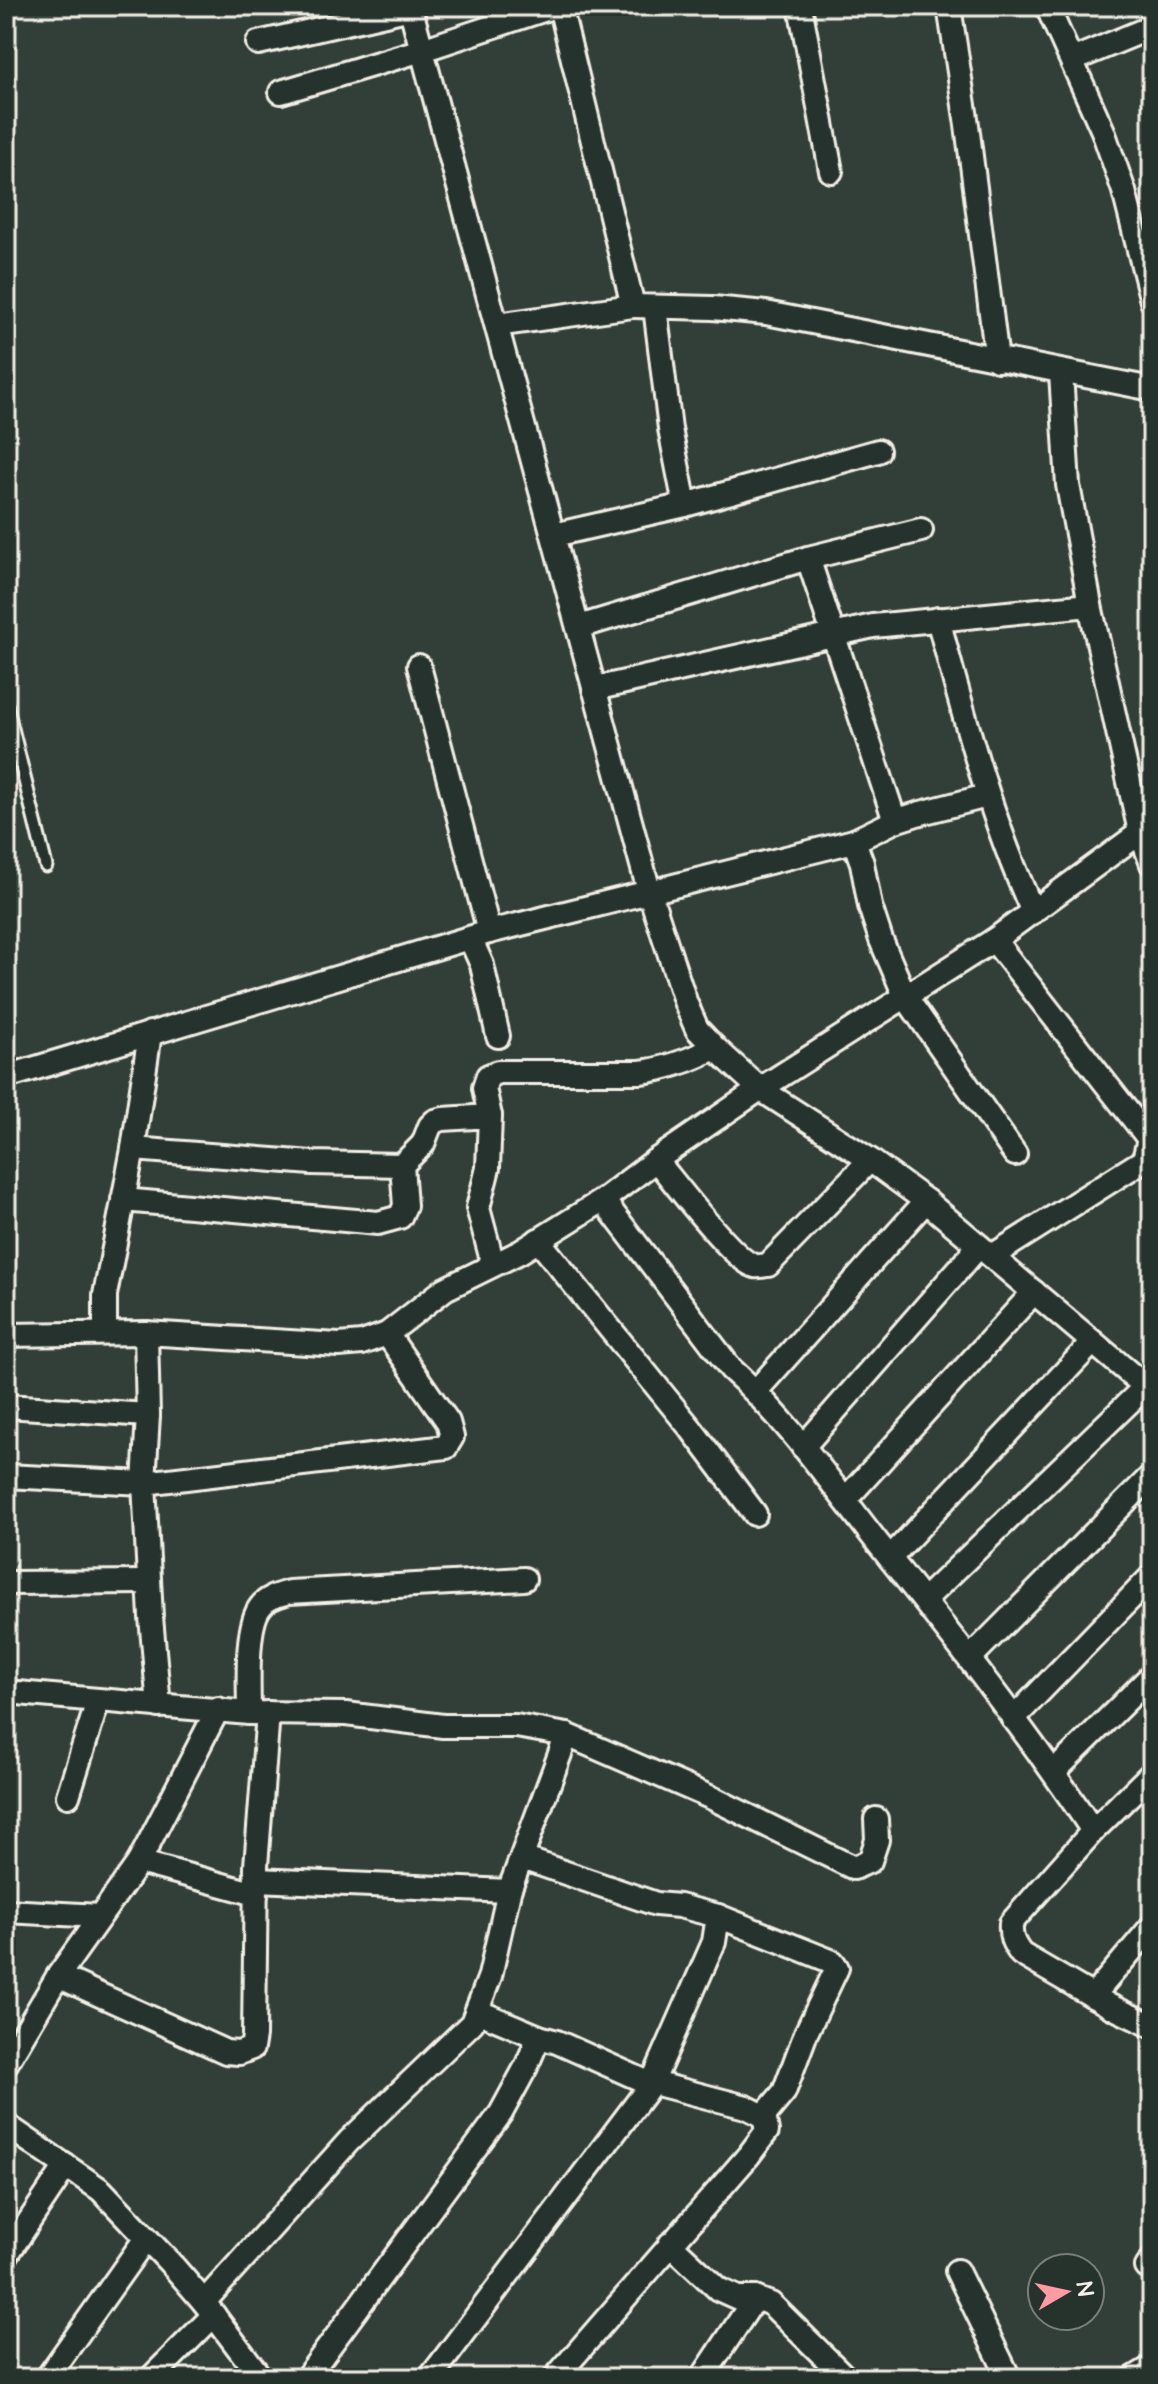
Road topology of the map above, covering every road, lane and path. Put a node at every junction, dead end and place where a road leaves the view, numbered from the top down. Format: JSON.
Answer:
{"nodes":[{"id":1,"x":558,"y":6,"type":"edge"},
{"id":2,"x":800,"y":6,"type":"edge"},
{"id":3,"x":949,"y":6,"type":"edge"},
{"id":4,"x":1047,"y":6,"type":"edge"},
{"id":5,"x":411,"y":7,"type":"edge"},
{"id":6,"x":1152,"y":27,"type":"edge"},
{"id":7,"x":258,"y":43,"type":"dead end"},
{"id":8,"x":422,"y":50,"type":"junction"},
{"id":9,"x":1072,"y":60,"type":"junction"},
{"id":10,"x":281,"y":92,"type":"dead end"},
{"id":11,"x":831,"y":171,"type":"dead end"},
{"id":12,"x":1151,"y":293,"type":"edge"},
{"id":13,"x":644,"y":306,"type":"junction"},
{"id":14,"x":497,"y":325,"type":"junction"},
{"id":15,"x":997,"y":360,"type":"junction"},
{"id":16,"x":1061,"y":373,"type":"junction"},
{"id":17,"x":1152,"y":389,"type":"edge"},
{"id":18,"x":878,"y":451,"type":"dead end"},
{"id":19,"x":685,"y":505,"type":"junction"},
{"id":20,"x":921,"y":530,"type":"dead end"},
{"id":21,"x":554,"y":535,"type":"junction"},
{"id":22,"x":808,"y":558,"type":"junction"},
{"id":23,"x":1090,"y":605,"type":"junction"},
{"id":24,"x":938,"y":619,"type":"junction"},
{"id":25,"x":579,"y":627,"type":"junction"},
{"id":26,"x":833,"y":634,"type":"junction"},
{"id":27,"x":419,"y":666,"type":"dead end"},
{"id":28,"x":594,"y":689,"type":"junction"},
{"id":29,"x":6,"y":704,"type":"edge"},
{"id":30,"x":987,"y":796,"type":"junction"},
{"id":31,"x":895,"y":821,"type":"junction"},
{"id":32,"x":1146,"y":828,"type":"edge"},
{"id":33,"x":854,"y":841,"type":"junction"},
{"id":34,"x":1152,"y":864,"type":"edge"},
{"id":35,"x":46,"y":866,"type":"dead end"},
{"id":36,"x":649,"y":891,"type":"junction"},
{"id":37,"x":1033,"y":912,"type":"junction"},
{"id":38,"x":480,"y":936,"type":"junction"},
{"id":39,"x":994,"y":940,"type":"junction"},
{"id":40,"x":905,"y":996,"type":"junction"},
{"id":41,"x":150,"y":1033,"type":"junction"},
{"id":42,"x":498,"y":1036,"type":"dead end"},
{"id":43,"x":715,"y":1048,"type":"junction"},
{"id":44,"x":6,"y":1077,"type":"edge"},
{"id":45,"x":760,"y":1089,"type":"junction"},
{"id":46,"x":490,"y":1116,"type":"junction"},
{"id":47,"x":133,"y":1149,"type":"junction"},
{"id":48,"x":1015,"y":1154,"type":"dead end"},
{"id":49,"x":1148,"y":1158,"type":"edge"},
{"id":50,"x":656,"y":1160,"type":"junction"},
{"id":51,"x":870,"y":1160,"type":"junction"},
{"id":52,"x":402,"y":1165,"type":"junction"},
{"id":53,"x":123,"y":1200,"type":"junction"},
{"id":54,"x":603,"y":1200,"type":"junction"},
{"id":55,"x":926,"y":1201,"type":"junction"},
{"id":56,"x":538,"y":1240,"type":"junction"},
{"id":57,"x":986,"y":1251,"type":"junction"},
{"id":58,"x":493,"y":1264,"type":"junction"},
{"id":59,"x":1034,"y":1292,"type":"junction"},
{"id":60,"x":105,"y":1333,"type":"junction"},
{"id":61,"x":146,"y":1333,"type":"junction"},
{"id":62,"x":387,"y":1334,"type":"junction"},
{"id":63,"x":6,"y":1335,"type":"edge"},
{"id":64,"x":1093,"y":1342,"type":"junction"},
{"id":65,"x":1149,"y":1389,"type":"edge"},
{"id":66,"x":756,"y":1391,"type":"junction"},
{"id":67,"x":6,"y":1406,"type":"edge"},
{"id":68,"x":148,"y":1415,"type":"junction"},
{"id":69,"x":803,"y":1447,"type":"junction"},
{"id":70,"x":1152,"y":1475,"type":"edge"},
{"id":71,"x":6,"y":1476,"type":"edge"},
{"id":72,"x":144,"y":1483,"type":"junction"},
{"id":73,"x":845,"y":1500,"type":"junction"},
{"id":74,"x":755,"y":1514,"type":"dead end"},
{"id":75,"x":890,"y":1558,"type":"junction"},
{"id":76,"x":1152,"y":1576,"type":"edge"},
{"id":77,"x":524,"y":1579,"type":"dead end"},
{"id":78,"x":149,"y":1582,"type":"junction"},
{"id":79,"x":6,"y":1583,"type":"edge"},
{"id":80,"x":924,"y":1600,"type":"junction"},
{"id":81,"x":970,"y":1658,"type":"junction"},
{"id":82,"x":1152,"y":1675,"type":"edge"},
{"id":83,"x":6,"y":1692,"type":"edge"},
{"id":84,"x":98,"y":1701,"type":"junction"},
{"id":85,"x":159,"y":1706,"type":"junction"},
{"id":86,"x":218,"y":1709,"type":"junction"},
{"id":87,"x":258,"y":1713,"type":"junction"},
{"id":88,"x":1013,"y":1719,"type":"junction"},
{"id":89,"x":567,"y":1735,"type":"junction"},
{"id":90,"x":1054,"y":1772,"type":"junction"},
{"id":91,"x":1152,"y":1773,"type":"edge"},
{"id":92,"x":68,"y":1796,"type":"dead end"},
{"id":93,"x":876,"y":1819,"type":"dead end"},
{"id":94,"x":1093,"y":1831,"type":"junction"},
{"id":95,"x":522,"y":1858,"type":"junction"},
{"id":96,"x":139,"y":1862,"type":"junction"},
{"id":97,"x":256,"y":1887,"type":"junction"},
{"id":98,"x":509,"y":1891,"type":"junction"},
{"id":99,"x":6,"y":1911,"type":"edge"},
{"id":100,"x":100,"y":1916,"type":"junction"},
{"id":101,"x":718,"y":1916,"type":"junction"},
{"id":102,"x":1152,"y":1926,"type":"edge"},
{"id":103,"x":58,"y":1976,"type":"junction"},
{"id":104,"x":1093,"y":1996,"type":"junction"},
{"id":105,"x":477,"y":2011,"type":"junction"},
{"id":106,"x":1152,"y":2026,"type":"edge"},
{"id":107,"x":539,"y":2037,"type":"junction"},
{"id":108,"x":6,"y":2064,"type":"edge"},
{"id":109,"x":652,"y":2083,"type":"junction"},
{"id":110,"x":764,"y":2116,"type":"junction"},
{"id":111,"x":6,"y":2125,"type":"edge"},
{"id":112,"x":66,"y":2166,"type":"junction"},
{"id":113,"x":146,"y":2238,"type":"junction"},
{"id":114,"x":670,"y":2244,"type":"junction"},
{"id":115,"x":6,"y":2256,"type":"edge"},
{"id":116,"x":957,"y":2271,"type":"dead end"},
{"id":117,"x":755,"y":2298,"type":"junction"},
{"id":118,"x":209,"y":2309,"type":"junction"},
{"id":119,"x":1152,"y":2367,"type":"edge"},
{"id":120,"x":47,"y":2378,"type":"edge"},
{"id":121,"x":151,"y":2378,"type":"edge"},
{"id":122,"x":261,"y":2378,"type":"edge"},
{"id":123,"x":306,"y":2378,"type":"edge"},
{"id":124,"x":430,"y":2378,"type":"edge"},
{"id":125,"x":555,"y":2378,"type":"edge"},
{"id":126,"x":702,"y":2378,"type":"edge"},
{"id":127,"x":846,"y":2378,"type":"edge"},
{"id":128,"x":1009,"y":2378,"type":"edge"},
{"id":129,"x":1134,"y":2378,"type":"edge"}],
"edges":[{"from":1,"to":8,"type":"street"},
{"from":1,"to":13,"type":"street"},
{"from":2,"to":11,"type":"street"},
{"from":3,"to":15,"type":"street"},
{"from":4,"to":9,"type":"street"},
{"from":5,"to":7,"type":"street"},
{"from":5,"to":8,"type":"street"},
{"from":6,"to":9,"type":"street"},
{"from":8,"to":10,"type":"street"},
{"from":8,"to":14,"type":"street"},
{"from":9,"to":12,"type":"street"},
{"from":13,"to":14,"type":"street"},
{"from":13,"to":15,"type":"street"},
{"from":13,"to":19,"type":"street"},
{"from":14,"to":21,"type":"street"},
{"from":15,"to":16,"type":"street"},
{"from":16,"to":17,"type":"street"},
{"from":16,"to":23,"type":"street"},
{"from":18,"to":19,"type":"street"},
{"from":19,"to":21,"type":"street"},
{"from":20,"to":22,"type":"street"},
{"from":21,"to":25,"type":"street"},
{"from":22,"to":25,"type":"street"},
{"from":22,"to":26,"type":"street"},
{"from":23,"to":24,"type":"street"},
{"from":23,"to":32,"type":"street"},
{"from":24,"to":26,"type":"street"},
{"from":24,"to":30,"type":"street"},
{"from":25,"to":28,"type":"street"},
{"from":26,"to":28,"type":"street"},
{"from":26,"to":31,"type":"street"},
{"from":27,"to":38,"type":"street"},
{"from":28,"to":36,"type":"street"},
{"from":29,"to":35,"type":"lane"},
{"from":30,"to":31,"type":"street"},
{"from":30,"to":37,"type":"street"},
{"from":31,"to":33,"type":"street"},
{"from":32,"to":34,"type":"street"},
{"from":32,"to":37,"type":"street"},
{"from":33,"to":36,"type":"street"},
{"from":33,"to":40,"type":"street"},
{"from":36,"to":38,"type":"street"},
{"from":36,"to":43,"type":"street"},
{"from":37,"to":39,"type":"street"},
{"from":38,"to":41,"type":"street"},
{"from":38,"to":42,"type":"street"},
{"from":39,"to":40,"type":"street"},
{"from":39,"to":49,"type":"street"},
{"from":40,"to":45,"type":"street"},
{"from":40,"to":48,"type":"street"},
{"from":41,"to":44,"type":"street"},
{"from":41,"to":47,"type":"street"},
{"from":43,"to":45,"type":"street"},
{"from":43,"to":46,"type":"street"},
{"from":45,"to":50,"type":"street"},
{"from":45,"to":51,"type":"street"},
{"from":46,"to":52,"type":"street"},
{"from":46,"to":58,"type":"street"},
{"from":47,"to":52,"type":"street"},
{"from":47,"to":53,"type":"street"},
{"from":49,"to":57,"type":"street"},
{"from":50,"to":51,"type":"street"},
{"from":50,"to":54,"type":"street"},
{"from":51,"to":55,"type":"street"},
{"from":52,"to":53,"type":"street"},
{"from":53,"to":60,"type":"street"},
{"from":54,"to":56,"type":"street"},
{"from":54,"to":66,"type":"street"},
{"from":55,"to":57,"type":"street"},
{"from":55,"to":66,"type":"street"},
{"from":56,"to":58,"type":"street"},
{"from":56,"to":74,"type":"street"},
{"from":57,"to":59,"type":"street"},
{"from":57,"to":69,"type":"street"},
{"from":58,"to":62,"type":"street"},
{"from":59,"to":64,"type":"street"},
{"from":59,"to":73,"type":"street"},
{"from":60,"to":61,"type":"street"},
{"from":60,"to":63,"type":"street"},
{"from":61,"to":62,"type":"street"},
{"from":61,"to":68,"type":"street"},
{"from":62,"to":72,"type":"street"},
{"from":64,"to":65,"type":"street"},
{"from":64,"to":75,"type":"street"},
{"from":65,"to":80,"type":"street"},
{"from":66,"to":69,"type":"street"},
{"from":67,"to":68,"type":"street"},
{"from":68,"to":72,"type":"street"},
{"from":69,"to":73,"type":"street"},
{"from":70,"to":81,"type":"street"},
{"from":71,"to":72,"type":"street"},
{"from":72,"to":78,"type":"street"},
{"from":73,"to":75,"type":"street"},
{"from":75,"to":80,"type":"street"},
{"from":76,"to":88,"type":"street"},
{"from":77,"to":87,"type":"street"},
{"from":78,"to":79,"type":"street"},
{"from":78,"to":85,"type":"street"},
{"from":80,"to":81,"type":"street"},
{"from":81,"to":88,"type":"street"},
{"from":82,"to":90,"type":"street"},
{"from":83,"to":84,"type":"street"},
{"from":84,"to":85,"type":"street"},
{"from":84,"to":92,"type":"street"},
{"from":85,"to":86,"type":"street"},
{"from":86,"to":87,"type":"street"},
{"from":86,"to":96,"type":"street"},
{"from":87,"to":89,"type":"street"},
{"from":87,"to":97,"type":"street"},
{"from":88,"to":90,"type":"street"},
{"from":89,"to":93,"type":"street"},
{"from":89,"to":95,"type":"street"},
{"from":90,"to":94,"type":"street"},
{"from":91,"to":94,"type":"street"},
{"from":94,"to":104,"type":"street"},
{"from":95,"to":98,"type":"street"},
{"from":95,"to":101,"type":"street"},
{"from":96,"to":97,"type":"street"},
{"from":96,"to":100,"type":"street"},
{"from":97,"to":98,"type":"street"},
{"from":97,"to":103,"type":"street"},
{"from":98,"to":105,"type":"street"},
{"from":99,"to":100,"type":"street"},
{"from":100,"to":103,"type":"street"},
{"from":101,"to":109,"type":"street"},
{"from":101,"to":110,"type":"street"},
{"from":102,"to":104,"type":"street"},
{"from":103,"to":108,"type":"street"},
{"from":104,"to":106,"type":"street"},
{"from":105,"to":107,"type":"street"},
{"from":105,"to":118,"type":"street"},
{"from":107,"to":109,"type":"street"},
{"from":107,"to":123,"type":"street"},
{"from":109,"to":110,"type":"street"},
{"from":109,"to":124,"type":"street"},
{"from":110,"to":114,"type":"street"},
{"from":111,"to":112,"type":"street"},
{"from":112,"to":113,"type":"street"},
{"from":112,"to":115,"type":"street"},
{"from":113,"to":118,"type":"street"},
{"from":113,"to":120,"type":"street"},
{"from":114,"to":117,"type":"street"},
{"from":114,"to":125,"type":"street"},
{"from":116,"to":128,"type":"street"},
{"from":117,"to":126,"type":"street"},
{"from":117,"to":127,"type":"street"},
{"from":118,"to":121,"type":"street"},
{"from":118,"to":122,"type":"street"},
{"from":119,"to":129,"type":"street"}]}
